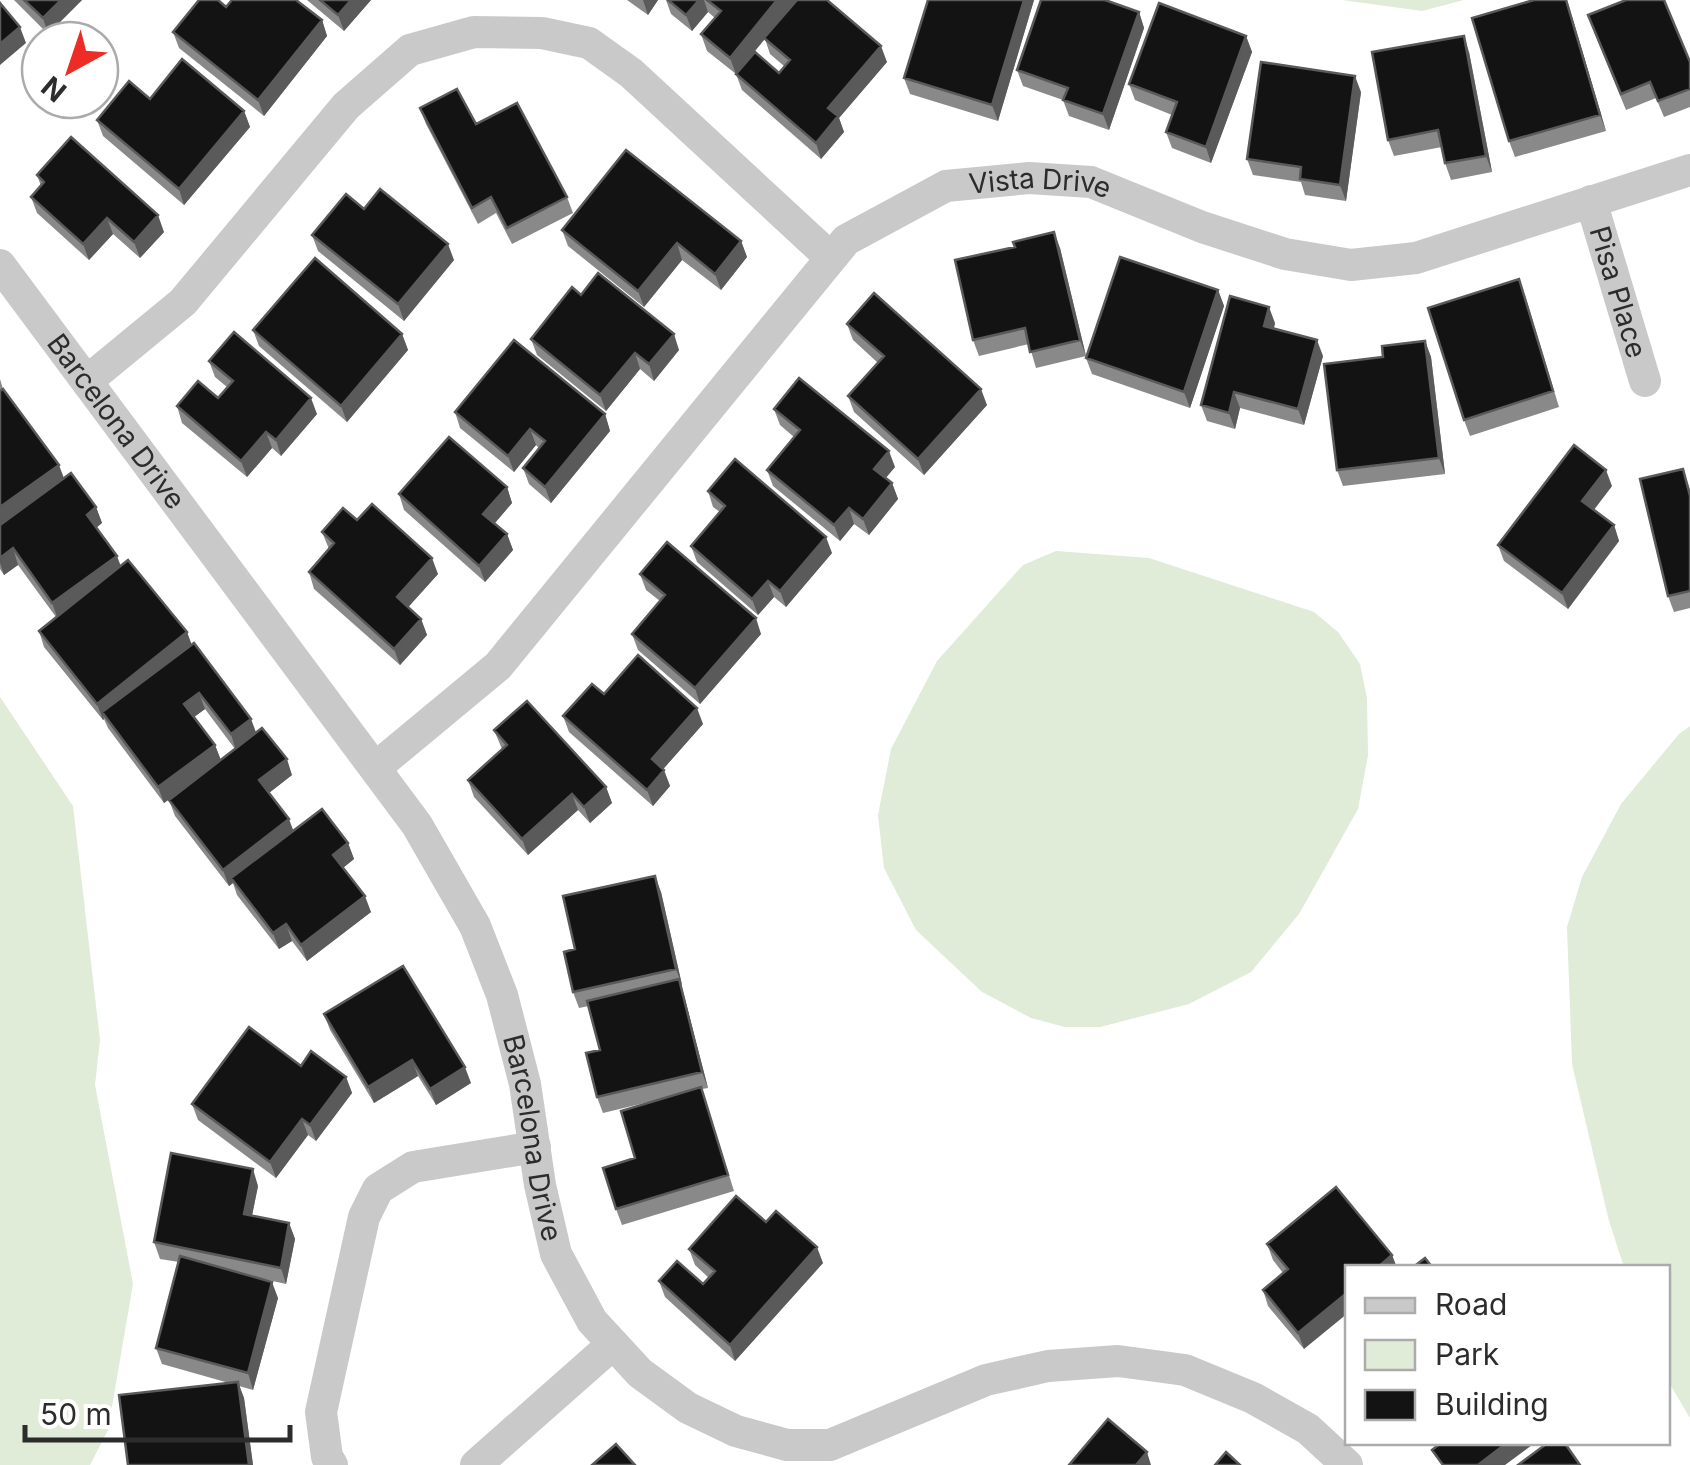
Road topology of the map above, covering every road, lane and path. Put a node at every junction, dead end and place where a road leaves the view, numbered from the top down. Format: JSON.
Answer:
{"nodes":[{"id":1,"x":1690,"y":170,"type":"edge"},
{"id":2,"x":1591,"y":201,"type":"junction"},
{"id":3,"x":831,"y":258,"type":"junction"},
{"id":4,"x":0,"y":265,"type":"edge"},
{"id":5,"x":1645,"y":381,"type":"dead end"},
{"id":6,"x":87,"y":382,"type":"junction"},
{"id":7,"x":375,"y":768,"type":"junction"},
{"id":8,"x":535,"y":1147,"type":"junction"},
{"id":9,"x":613,"y":1344,"type":"junction"},
{"id":10,"x":332,"y":1465,"type":"edge"},
{"id":11,"x":476,"y":1465,"type":"edge"},
{"id":12,"x":1346,"y":1465,"type":"edge"}],
"edges":[{"from":1,"to":2,"type":"street","name":"Vista Drive"},
{"from":2,"to":3,"type":"street","name":"Vista Drive"},
{"from":2,"to":5,"type":"street","name":"Pisa Place"},
{"from":3,"to":6,"type":"street"},
{"from":3,"to":7,"type":"street","name":"Vista Drive"},
{"from":4,"to":6,"type":"street","name":"Barcelona Drive"},
{"from":6,"to":7,"type":"street","name":"Barcelona Drive"},
{"from":7,"to":8,"type":"street","name":"Barcelona Drive"},
{"from":8,"to":9,"type":"street","name":"Barcelona Drive"},
{"from":8,"to":10,"type":"street"},
{"from":9,"to":11,"type":"street"},
{"from":9,"to":12,"type":"street","name":"Barcelona Drive"}]}
